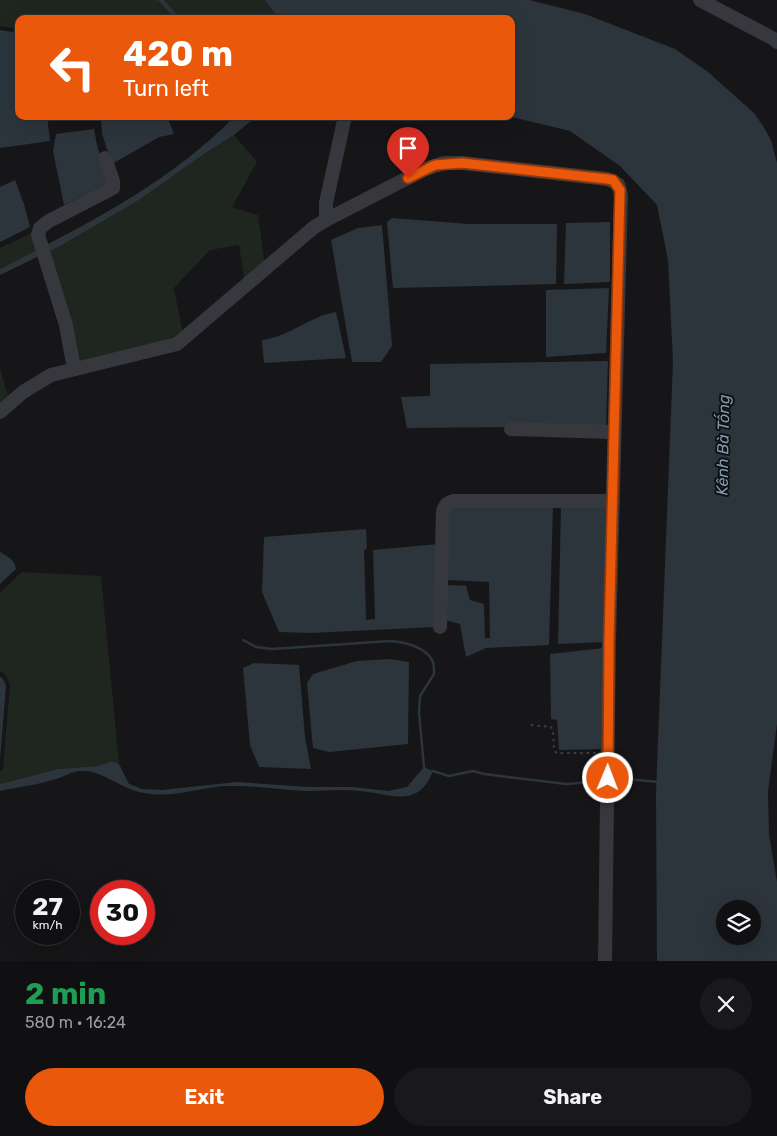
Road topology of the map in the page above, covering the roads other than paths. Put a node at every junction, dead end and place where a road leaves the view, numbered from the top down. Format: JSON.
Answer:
{"nodes":[{"id":1,"x":700,"y":0,"type":"edge"},
{"id":2,"x":777,"y":42,"type":"edge"},
{"id":3,"x":345,"y":120,"type":"edge"},
{"id":4,"x":105,"y":158,"type":"dead end"},
{"id":5,"x":326,"y":220,"type":"junction"},
{"id":6,"x":74,"y":369,"type":"junction"},
{"id":7,"x":0,"y":412,"type":"edge"},
{"id":8,"x":511,"y":429,"type":"dead end"},
{"id":9,"x":613,"y":432,"type":"junction"},
{"id":10,"x":613,"y":501,"type":"junction"},
{"id":11,"x":440,"y":627,"type":"dead end"},
{"id":12,"x":605,"y":961,"type":"edge"}],
"edges":[{"from":1,"to":2,"type":"street"},
{"from":3,"to":5,"type":"street"},
{"from":4,"to":6,"type":"street"},
{"from":5,"to":6,"type":"street"},
{"from":5,"to":9,"type":"street"},
{"from":6,"to":7,"type":"street"},
{"from":8,"to":9,"type":"street"},
{"from":9,"to":10,"type":"street"},
{"from":10,"to":11,"type":"street"},
{"from":10,"to":12,"type":"street"}]}
